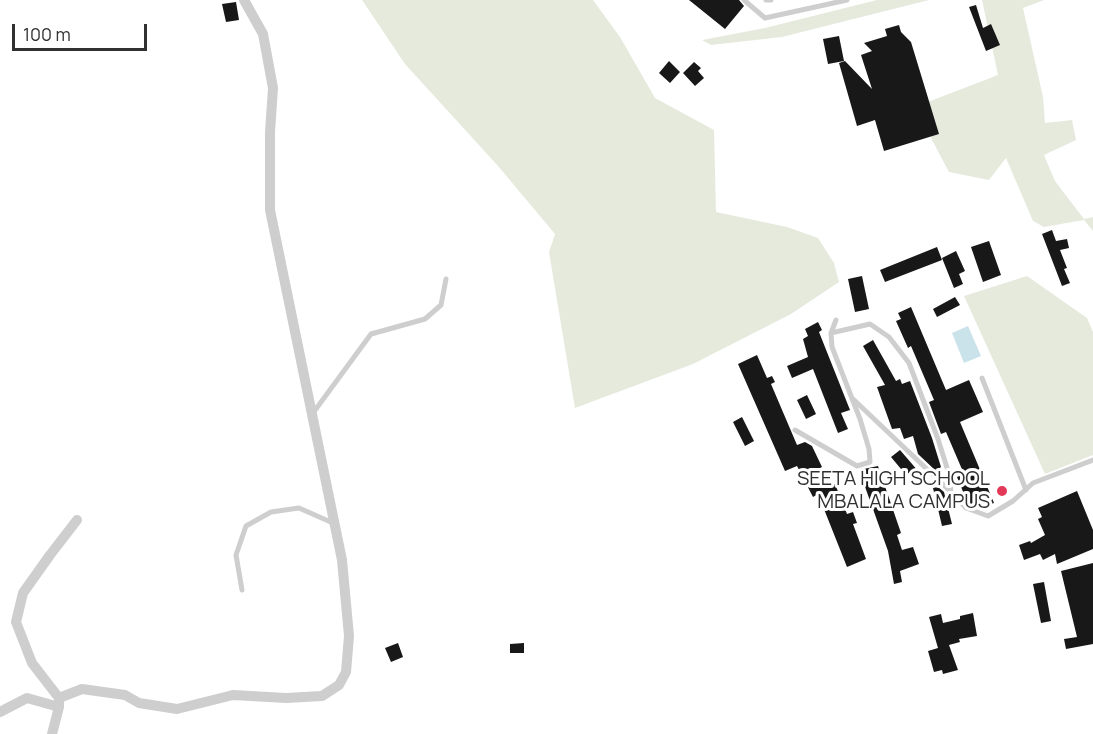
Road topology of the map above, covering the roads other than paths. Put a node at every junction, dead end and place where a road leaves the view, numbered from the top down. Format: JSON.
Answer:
{"nodes":[{"id":1,"x":244,"y":0,"type":"edge"},
{"id":2,"x":744,"y":0,"type":"edge"},
{"id":3,"x":766,"y":0,"type":"edge"},
{"id":4,"x":771,"y":0,"type":"edge"},
{"id":5,"x":848,"y":0,"type":"edge"},
{"id":6,"x":446,"y":279,"type":"dead end"},
{"id":7,"x":836,"y":320,"type":"dead end"},
{"id":8,"x":831,"y":333,"type":"junction"},
{"id":9,"x":982,"y":378,"type":"dead end"},
{"id":10,"x":852,"y":398,"type":"junction"},
{"id":11,"x":312,"y":414,"type":"junction"},
{"id":12,"x":795,"y":429,"type":"dead end"},
{"id":13,"x":1093,"y":460,"type":"edge"},
{"id":14,"x":1026,"y":490,"type":"junction"},
{"id":15,"x":951,"y":492,"type":"junction"},
{"id":16,"x":77,"y":520,"type":"dead end"},
{"id":17,"x":334,"y":523,"type":"junction"},
{"id":18,"x":242,"y":590,"type":"dead end"},
{"id":19,"x":59,"y":702,"type":"junction"},
{"id":20,"x":0,"y":712,"type":"edge"},
{"id":21,"x":52,"y":734,"type":"edge"}],
"edges":[{"from":1,"to":11,"type":"street"},
{"from":2,"to":5,"type":"lane"},
{"from":3,"to":4,"type":"lane"},
{"from":6,"to":11,"type":"lane"},
{"from":7,"to":8,"type":"lane"},
{"from":8,"to":10,"type":"lane"},
{"from":8,"to":15,"type":"lane"},
{"from":9,"to":14,"type":"lane"},
{"from":10,"to":12,"type":"lane"},
{"from":10,"to":15,"type":"lane"},
{"from":11,"to":17,"type":"street"},
{"from":13,"to":14,"type":"lane"},
{"from":14,"to":15,"type":"lane"},
{"from":16,"to":19,"type":"street"},
{"from":17,"to":18,"type":"lane"},
{"from":17,"to":19,"type":"street"},
{"from":19,"to":20,"type":"street"},
{"from":19,"to":21,"type":"street"}]}
